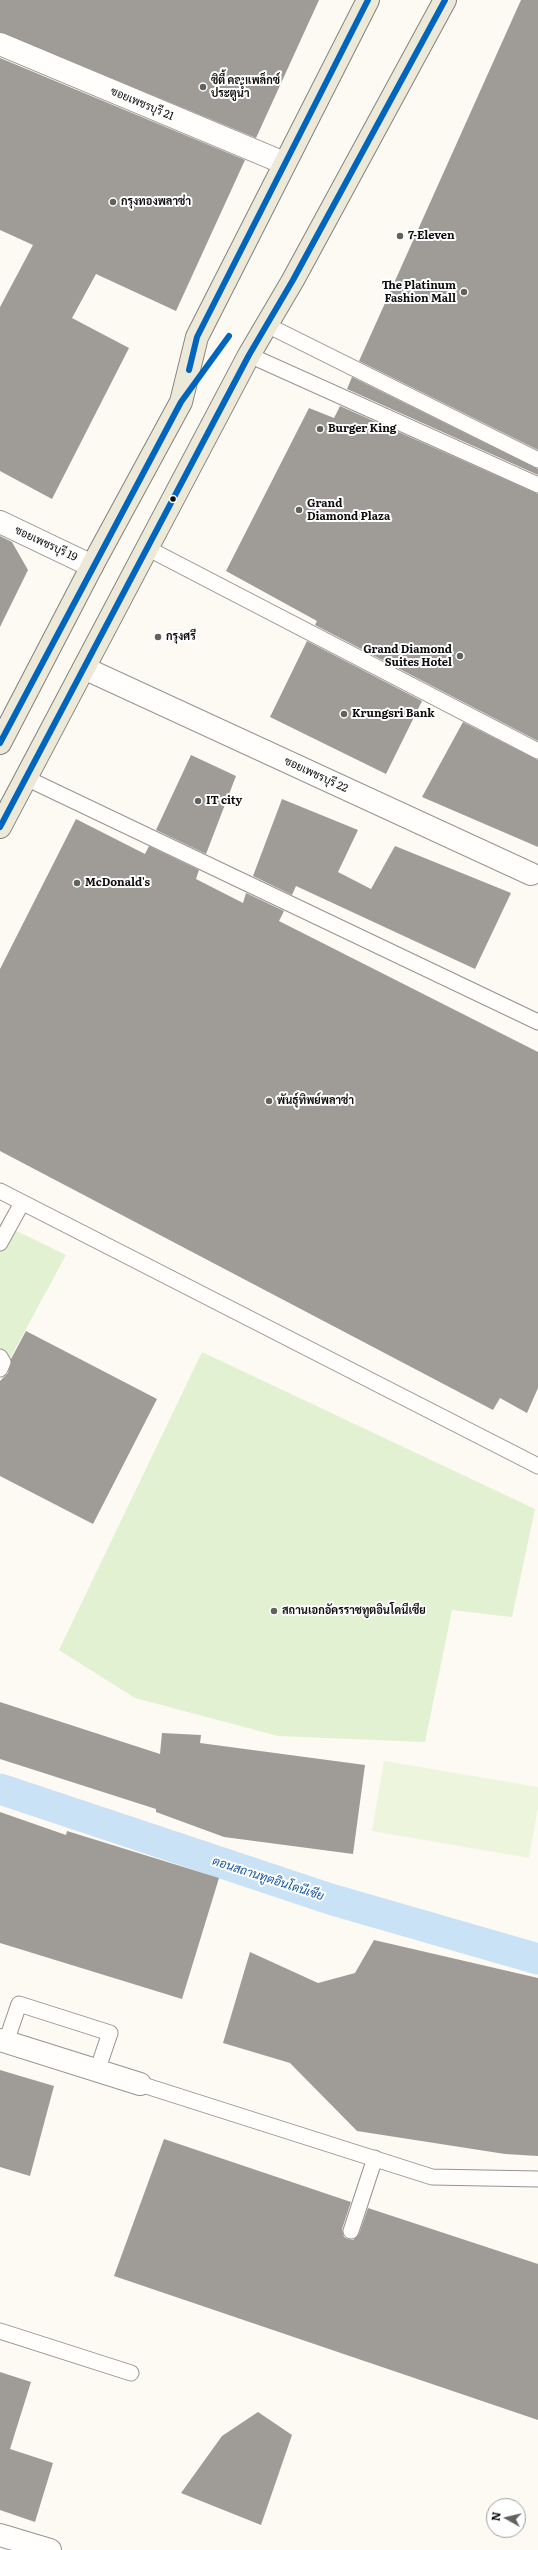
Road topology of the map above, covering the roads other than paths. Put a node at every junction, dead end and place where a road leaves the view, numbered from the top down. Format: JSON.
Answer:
{"nodes":[{"id":1,"x":368,"y":0,"type":"edge"},
{"id":2,"x":446,"y":0,"type":"edge"},
{"id":3,"x":0,"y":44,"type":"edge"},
{"id":4,"x":284,"y":163,"type":"junction"},
{"id":5,"x":267,"y":325,"type":"junction"},
{"id":6,"x":249,"y":355,"type":"junction"},
{"id":7,"x":538,"y":460,"type":"edge"},
{"id":8,"x":538,"y":486,"type":"edge"},
{"id":9,"x":0,"y":522,"type":"edge"},
{"id":10,"x":147,"y":548,"type":"junction"},
{"id":11,"x":92,"y":566,"type":"junction"},
{"id":12,"x":93,"y":672,"type":"junction"},
{"id":13,"x":0,"y":743,"type":"edge"},
{"id":14,"x":538,"y":751,"type":"edge"},
{"id":15,"x":26,"y":778,"type":"junction"},
{"id":16,"x":0,"y":827,"type":"edge"},
{"id":17,"x":534,"y":875,"type":"edge"},
{"id":18,"x":538,"y":1022,"type":"edge"},
{"id":19,"x":0,"y":1191,"type":"edge"},
{"id":20,"x":22,"y":1203,"type":"junction"},
{"id":21,"x":0,"y":1243,"type":"edge"},
{"id":22,"x":0,"y":1357,"type":"edge"},
{"id":23,"x":0,"y":1369,"type":"edge"},
{"id":24,"x":538,"y":1466,"type":"edge"},
{"id":25,"x":3,"y":2041,"type":"edge"},
{"id":26,"x":98,"y":2070,"type":"junction"},
{"id":27,"x":140,"y":2084,"type":"joint"},
{"id":28,"x":375,"y":2158,"type":"junction"},
{"id":29,"x":533,"y":2178,"type":"edge"},
{"id":30,"x":351,"y":2232,"type":"dead end"},
{"id":31,"x":0,"y":2331,"type":"edge"},
{"id":32,"x":131,"y":2373,"type":"dead end"},
{"id":33,"x":0,"y":2535,"type":"edge"},
{"id":34,"x":50,"y":2550,"type":"edge"}],
"edges":[{"from":1,"to":4,"type":"main road"},
{"from":2,"to":5,"type":"main road"},
{"from":3,"to":4,"type":"street","name":"ซอยเพชรบุรี 21"},
{"from":4,"to":11,"type":"main road"},
{"from":5,"to":6,"type":"main road"},
{"from":5,"to":7,"type":"lane"},
{"from":6,"to":8,"type":"lane"},
{"from":6,"to":10,"type":"main road"},
{"from":9,"to":11,"type":"street","name":"ซอยเพชรบุรี 19"},
{"from":10,"to":12,"type":"main road"},
{"from":10,"to":14,"type":"lane"},
{"from":11,"to":13,"type":"main road"},
{"from":12,"to":15,"type":"main road"},
{"from":12,"to":17,"type":"street","name":"ซอยเพชรบุรี 22"},
{"from":15,"to":16,"type":"main road"},
{"from":15,"to":18,"type":"lane"},
{"from":19,"to":20,"type":"lane"},
{"from":20,"to":21,"type":"lane"},
{"from":20,"to":24,"type":"lane"},
{"from":22,"to":23,"type":"lane"},
{"from":25,"to":26,"type":"street"},
{"from":25,"to":26,"type":"lane"},
{"from":26,"to":27,"type":"street"},
{"from":27,"to":28,"type":"lane"},
{"from":28,"to":29,"type":"lane"},
{"from":28,"to":30,"type":"lane"},
{"from":31,"to":32,"type":"lane"},
{"from":33,"to":34,"type":"street"}]}
